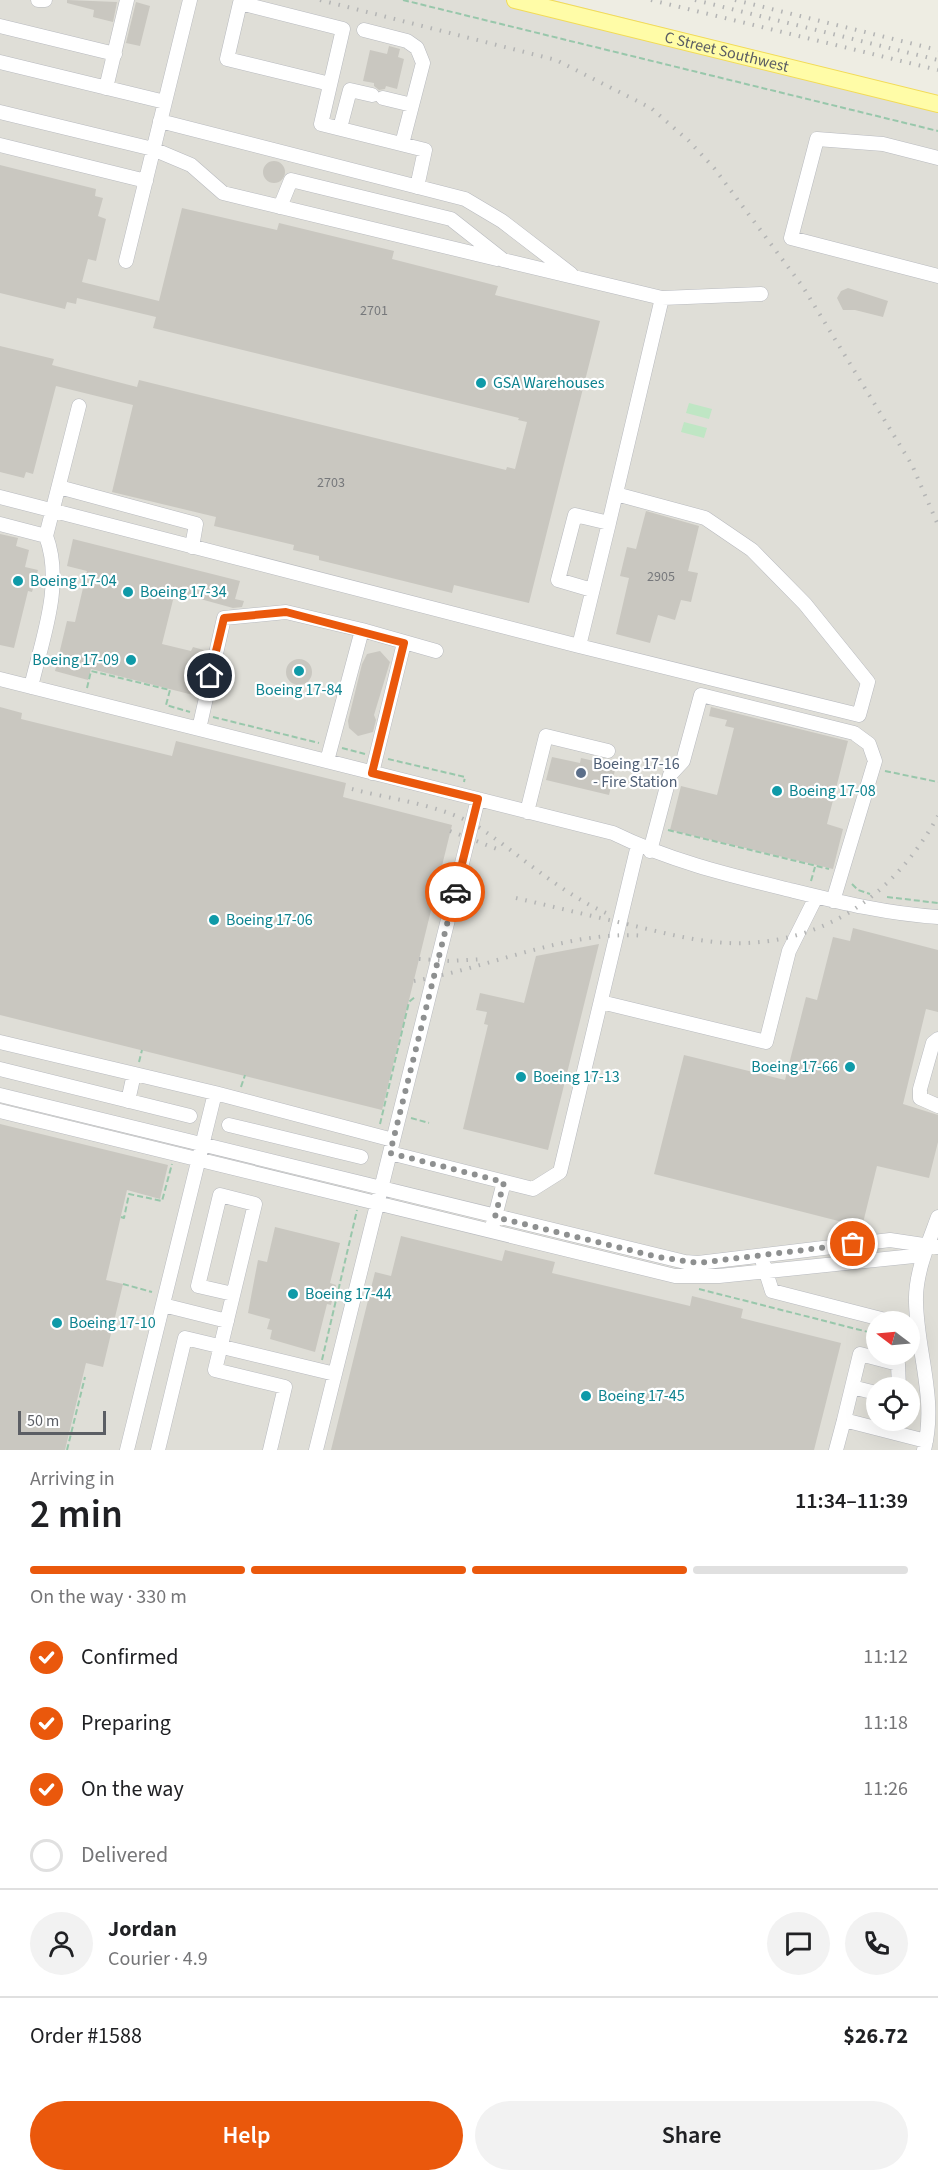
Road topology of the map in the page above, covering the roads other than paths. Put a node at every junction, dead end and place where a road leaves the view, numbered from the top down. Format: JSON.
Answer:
{"nodes":[{"id":1,"x":38,"y":0,"type":"edge"},
{"id":2,"x":45,"y":0,"type":"edge"},
{"id":3,"x":127,"y":0,"type":"edge"},
{"id":4,"x":190,"y":0,"type":"edge"},
{"id":5,"x":515,"y":0,"type":"edge"},
{"id":6,"x":0,"y":26,"type":"edge"},
{"id":7,"x":363,"y":30,"type":"dead end"},
{"id":8,"x":114,"y":54,"type":"junction"},
{"id":9,"x":0,"y":62,"type":"edge"},
{"id":10,"x":330,"y":84,"type":"junction"},
{"id":11,"x":106,"y":88,"type":"junction"},
{"id":12,"x":165,"y":102,"type":"junction"},
{"id":13,"x":938,"y":104,"type":"edge"},
{"id":14,"x":412,"y":105,"type":"junction"},
{"id":15,"x":0,"y":112,"type":"edge"},
{"id":16,"x":160,"y":121,"type":"junction"},
{"id":17,"x":340,"y":128,"type":"junction"},
{"id":18,"x":402,"y":144,"type":"junction"},
{"id":19,"x":0,"y":145,"type":"edge"},
{"id":20,"x":153,"y":149,"type":"junction"},
{"id":21,"x":297,"y":155,"type":"junction"},
{"id":22,"x":938,"y":158,"type":"edge"},
{"id":23,"x":291,"y":180,"type":"junction"},
{"id":24,"x":146,"y":181,"type":"junction"},
{"id":25,"x":417,"y":187,"type":"junction"},
{"id":26,"x":280,"y":207,"type":"junction"},
{"id":27,"x":503,"y":260,"type":"junction"},
{"id":28,"x":126,"y":261,"type":"dead end"},
{"id":29,"x":938,"y":276,"type":"edge"},
{"id":30,"x":575,"y":277,"type":"junction"},
{"id":31,"x":762,"y":294,"type":"dead end"},
{"id":32,"x":662,"y":298,"type":"junction"},
{"id":33,"x":79,"y":406,"type":"dead end"},
{"id":34,"x":59,"y":487,"type":"junction"},
{"id":35,"x":616,"y":494,"type":"junction"},
{"id":36,"x":0,"y":497,"type":"edge"},
{"id":37,"x":53,"y":510,"type":"junction"},
{"id":38,"x":609,"y":523,"type":"junction"},
{"id":39,"x":0,"y":525,"type":"edge"},
{"id":40,"x":46,"y":536,"type":"junction"},
{"id":41,"x":192,"y":547,"type":"junction"},
{"id":42,"x":592,"y":590,"type":"junction"},
{"id":43,"x":362,"y":630,"type":"junction"},
{"id":44,"x":404,"y":643,"type":"junction"},
{"id":45,"x":579,"y":646,"type":"junction"},
{"id":46,"x":436,"y":651,"type":"dead end"},
{"id":47,"x":0,"y":679,"type":"edge"},
{"id":48,"x":31,"y":687,"type":"junction"},
{"id":49,"x":199,"y":729,"type":"junction"},
{"id":50,"x":608,"y":751,"type":"dead end"},
{"id":51,"x":327,"y":762,"type":"junction"},
{"id":52,"x":373,"y":766,"type":"junction"},
{"id":53,"x":478,"y":799,"type":"junction"},
{"id":54,"x":527,"y":812,"type":"junction"},
{"id":55,"x":644,"y":848,"type":"junction"},
{"id":56,"x":816,"y":897,"type":"junction"},
{"id":57,"x":833,"y":901,"type":"junction"},
{"id":58,"x":938,"y":917,"type":"edge"},
{"id":59,"x":601,"y":1002,"type":"junction"},
{"id":60,"x":938,"y":1039,"type":"edge"},
{"id":61,"x":0,"y":1042,"type":"edge"},
{"id":62,"x":0,"y":1070,"type":"edge"},
{"id":63,"x":135,"y":1074,"type":"junction"},
{"id":64,"x":219,"y":1094,"type":"junction"},
{"id":65,"x":0,"y":1095,"type":"edge"},
{"id":66,"x":128,"y":1101,"type":"junction"},
{"id":67,"x":938,"y":1106,"type":"edge"},
{"id":68,"x":0,"y":1111,"type":"edge"},
{"id":69,"x":76,"y":1114,"type":"junction"},
{"id":70,"x":300,"y":1115,"type":"junction"},
{"id":71,"x":190,"y":1116,"type":"dead end"},
{"id":72,"x":229,"y":1125,"type":"dead end"},
{"id":73,"x":72,"y":1129,"type":"junction"},
{"id":74,"x":294,"y":1141,"type":"junction"},
{"id":75,"x":203,"y":1145,"type":"junction"},
{"id":76,"x":392,"y":1147,"type":"junction"},
{"id":77,"x":360,"y":1157,"type":"dead end"},
{"id":78,"x":199,"y":1160,"type":"junction"},
{"id":79,"x":504,"y":1182,"type":"junction"},
{"id":80,"x":381,"y":1189,"type":"junction"},
{"id":81,"x":377,"y":1204,"type":"junction"},
{"id":82,"x":495,"y":1217,"type":"junction"},
{"id":83,"x":938,"y":1217,"type":"edge"},
{"id":84,"x":492,"y":1232,"type":"junction"},
{"id":85,"x":933,"y":1247,"type":"edge"},
{"id":86,"x":760,"y":1256,"type":"junction"},
{"id":87,"x":765,"y":1271,"type":"junction"},
{"id":88,"x":233,"y":1294,"type":"junction"},
{"id":89,"x":163,"y":1305,"type":"junction"},
{"id":90,"x":866,"y":1315,"type":"edge"},
{"id":91,"x":226,"y":1321,"type":"junction"},
{"id":92,"x":220,"y":1346,"type":"junction"},
{"id":93,"x":335,"y":1374,"type":"junction"},
{"id":94,"x":898,"y":1377,"type":"edge"},
{"id":95,"x":852,"y":1388,"type":"junction"},
{"id":96,"x":866,"y":1391,"type":"edge"},
{"id":97,"x":844,"y":1420,"type":"junction"},
{"id":98,"x":925,"y":1445,"type":"edge"},
{"id":99,"x":127,"y":1450,"type":"edge"},
{"id":100,"x":158,"y":1450,"type":"edge"},
{"id":101,"x":270,"y":1450,"type":"edge"},
{"id":102,"x":316,"y":1450,"type":"edge"},
{"id":103,"x":836,"y":1450,"type":"edge"}],
"edges":[{"from":1,"to":2,"type":"lane"},
{"from":3,"to":8,"type":"lane"},
{"from":4,"to":12,"type":"lane"},
{"from":5,"to":13,"type":"main road","name":"C Street Southwest"},
{"from":6,"to":8,"type":"lane"},
{"from":7,"to":14,"type":"lane"},
{"from":8,"to":11,"type":"lane"},
{"from":9,"to":11,"type":"lane"},
{"from":10,"to":10,"type":"lane"},
{"from":10,"to":17,"type":"lane"},
{"from":11,"to":12,"type":"lane"},
{"from":12,"to":16,"type":"lane"},
{"from":14,"to":17,"type":"lane"},
{"from":14,"to":18,"type":"lane"},
{"from":15,"to":20,"type":"lane"},
{"from":16,"to":20,"type":"lane"},
{"from":16,"to":21,"type":"lane"},
{"from":17,"to":18,"type":"lane"},
{"from":18,"to":25,"type":"lane"},
{"from":19,"to":24,"type":"lane"},
{"from":20,"to":24,"type":"lane"},
{"from":20,"to":26,"type":"lane"},
{"from":21,"to":23,"type":"lane"},
{"from":21,"to":25,"type":"lane"},
{"from":22,"to":29,"type":"lane"},
{"from":23,"to":26,"type":"lane"},
{"from":23,"to":27,"type":"lane"},
{"from":24,"to":28,"type":"lane"},
{"from":25,"to":30,"type":"lane"},
{"from":26,"to":27,"type":"lane"},
{"from":27,"to":30,"type":"lane"},
{"from":30,"to":32,"type":"lane"},
{"from":31,"to":32,"type":"lane"},
{"from":32,"to":35,"type":"lane"},
{"from":33,"to":34,"type":"lane"},
{"from":34,"to":37,"type":"lane"},
{"from":34,"to":41,"type":"lane"},
{"from":35,"to":38,"type":"lane"},
{"from":35,"to":45,"type":"lane"},
{"from":36,"to":37,"type":"lane"},
{"from":37,"to":40,"type":"lane"},
{"from":37,"to":41,"type":"lane"},
{"from":38,"to":42,"type":"lane"},
{"from":38,"to":42,"type":"lane"},
{"from":39,"to":40,"type":"lane"},
{"from":40,"to":48,"type":"lane"},
{"from":41,"to":45,"type":"lane"},
{"from":42,"to":45,"type":"lane"},
{"from":43,"to":44,"type":"lane"},
{"from":43,"to":49,"type":"lane"},
{"from":43,"to":51,"type":"lane"},
{"from":44,"to":46,"type":"lane"},
{"from":44,"to":52,"type":"lane"},
{"from":47,"to":48,"type":"lane"},
{"from":48,"to":49,"type":"lane"},
{"from":49,"to":51,"type":"lane"},
{"from":50,"to":54,"type":"lane"},
{"from":51,"to":52,"type":"lane"},
{"from":52,"to":53,"type":"lane"},
{"from":53,"to":54,"type":"lane"},
{"from":53,"to":76,"type":"lane"},
{"from":54,"to":55,"type":"lane"},
{"from":55,"to":56,"type":"lane"},
{"from":55,"to":57,"type":"lane"},
{"from":55,"to":59,"type":"lane"},
{"from":56,"to":57,"type":"lane"},
{"from":56,"to":59,"type":"lane"},
{"from":57,"to":58,"type":"lane"},
{"from":59,"to":79,"type":"lane"},
{"from":60,"to":67,"type":"lane"},
{"from":61,"to":63,"type":"lane"},
{"from":62,"to":66,"type":"lane"},
{"from":63,"to":64,"type":"lane"},
{"from":63,"to":66,"type":"lane"},
{"from":64,"to":70,"type":"lane"},
{"from":64,"to":75,"type":"lane"},
{"from":65,"to":69,"type":"lane"},
{"from":66,"to":71,"type":"lane"},
{"from":68,"to":73,"type":"lane"},
{"from":69,"to":73,"type":"lane"},
{"from":69,"to":75,"type":"lane"},
{"from":70,"to":74,"type":"lane"},
{"from":70,"to":76,"type":"lane"},
{"from":72,"to":74,"type":"lane"},
{"from":73,"to":78,"type":"lane"},
{"from":74,"to":77,"type":"lane"},
{"from":75,"to":78,"type":"lane"},
{"from":75,"to":80,"type":"lane"},
{"from":76,"to":79,"type":"lane"},
{"from":76,"to":80,"type":"lane"},
{"from":78,"to":81,"type":"lane"},
{"from":78,"to":89,"type":"lane"},
{"from":79,"to":82,"type":"lane"},
{"from":80,"to":81,"type":"lane"},
{"from":80,"to":82,"type":"lane"},
{"from":81,"to":84,"type":"lane"},
{"from":81,"to":93,"type":"lane"},
{"from":82,"to":84,"type":"lane"},
{"from":82,"to":86,"type":"lane"},
{"from":83,"to":85,"type":"lane"},
{"from":84,"to":87,"type":"lane"},
{"from":85,"to":86,"type":"lane"},
{"from":85,"to":87,"type":"lane"},
{"from":85,"to":98,"type":"lane"},
{"from":86,"to":87,"type":"lane"},
{"from":87,"to":90,"type":"lane"},
{"from":88,"to":88,"type":"lane"},
{"from":88,"to":91,"type":"lane"},
{"from":89,"to":91,"type":"lane"},
{"from":89,"to":99,"type":"lane"},
{"from":91,"to":92,"type":"lane"},
{"from":92,"to":93,"type":"lane"},
{"from":92,"to":100,"type":"lane"},
{"from":92,"to":101,"type":"lane"},
{"from":93,"to":102,"type":"lane"},
{"from":94,"to":95,"type":"lane"},
{"from":95,"to":96,"type":"lane"},
{"from":95,"to":97,"type":"lane"},
{"from":97,"to":98,"type":"lane"},
{"from":97,"to":103,"type":"lane"}]}
